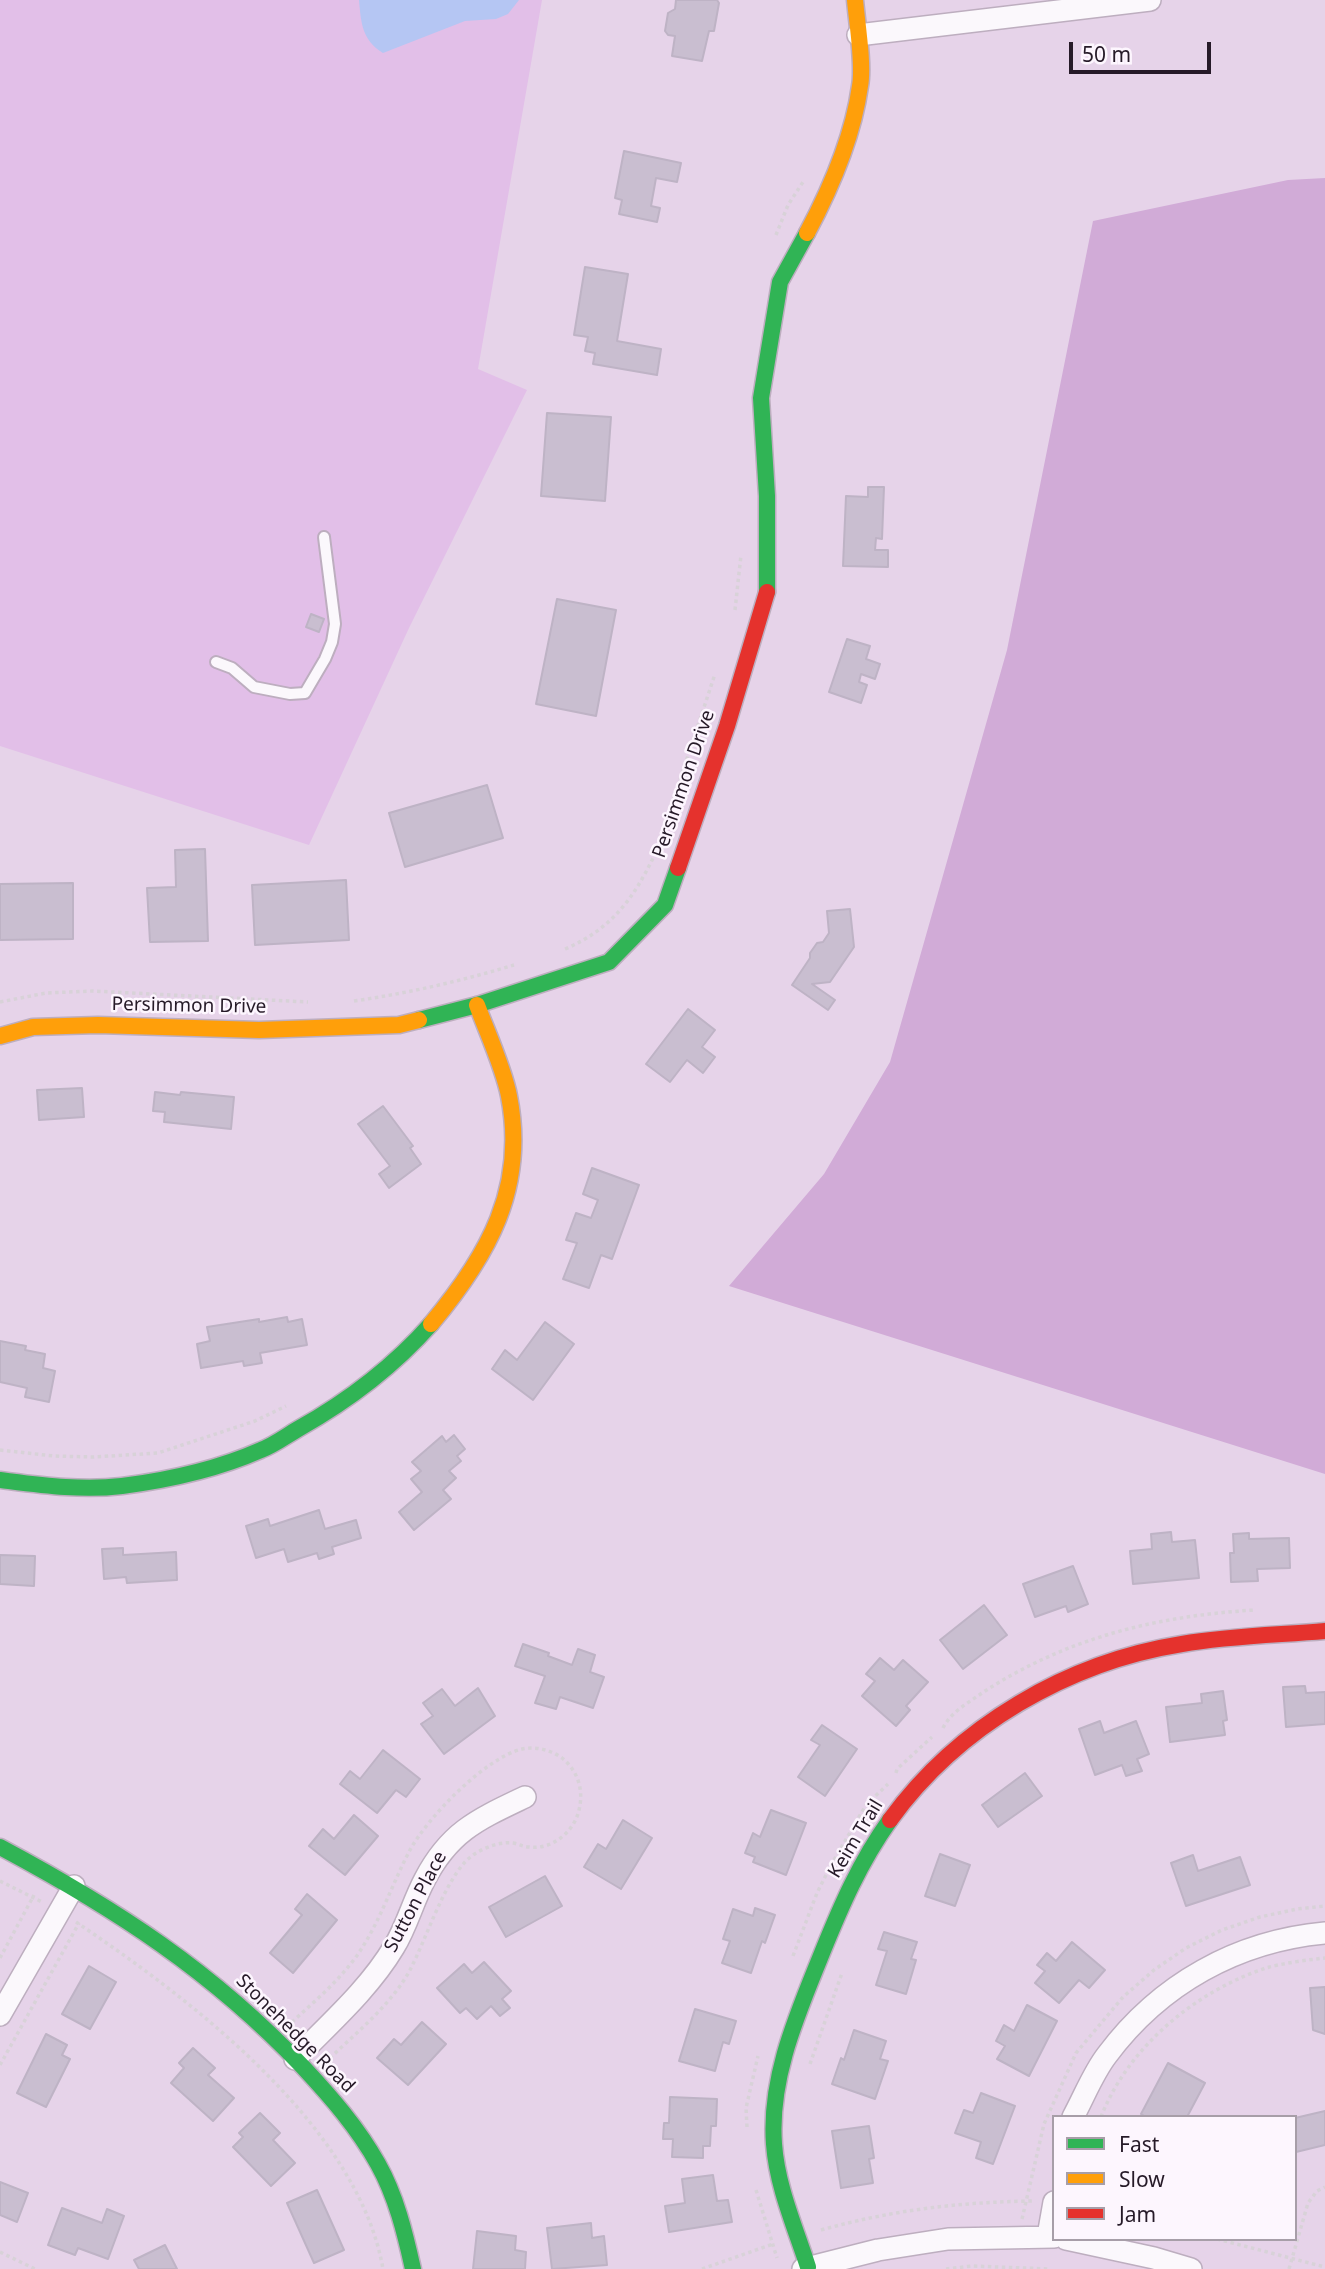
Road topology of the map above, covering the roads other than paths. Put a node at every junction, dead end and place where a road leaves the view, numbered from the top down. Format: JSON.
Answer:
{"nodes":[{"id":1,"x":855,"y":0,"type":"edge"},
{"id":2,"x":1150,"y":0,"type":"edge"},
{"id":3,"x":858,"y":35,"type":"junction"},
{"id":4,"x":324,"y":537,"type":"dead end"},
{"id":5,"x":216,"y":662,"type":"dead end"},
{"id":6,"x":477,"y":1005,"type":"junction"},
{"id":7,"x":0,"y":1036,"type":"edge"},
{"id":8,"x":0,"y":1480,"type":"edge"},
{"id":9,"x":1325,"y":1632,"type":"edge"},
{"id":10,"x":525,"y":1797,"type":"dead end"},
{"id":11,"x":0,"y":1847,"type":"edge"},
{"id":12,"x":74,"y":1886,"type":"junction"},
{"id":13,"x":1325,"y":1933,"type":"edge"},
{"id":14,"x":0,"y":2015,"type":"edge"},
{"id":15,"x":295,"y":2059,"type":"junction"},
{"id":16,"x":1074,"y":2115,"type":"edge"},
{"id":17,"x":1052,"y":2237,"type":"edge"},
{"id":18,"x":1075,"y":2241,"type":"edge"},
{"id":19,"x":806,"y":2268,"type":"edge"},
{"id":20,"x":413,"y":2269,"type":"edge"},
{"id":21,"x":1187,"y":2269,"type":"edge"}],
"edges":[{"from":1,"to":3,"type":"street","name":"Persimmon Drive"},
{"from":2,"to":3,"type":"street"},
{"from":3,"to":6,"type":"street","name":"Persimmon Drive"},
{"from":4,"to":5,"type":"lane"},
{"from":6,"to":7,"type":"street","name":"Persimmon Drive"},
{"from":6,"to":8,"type":"street"},
{"from":9,"to":19,"type":"street","name":"Keim Trail"},
{"from":10,"to":15,"type":"street","name":"Sutton Place"},
{"from":11,"to":12,"type":"street","name":"Stonehedge Road"},
{"from":12,"to":14,"type":"street"},
{"from":12,"to":15,"type":"street","name":"Stonehedge Road"},
{"from":13,"to":16,"type":"street"},
{"from":15,"to":20,"type":"street","name":"Stonehedge Road"},
{"from":17,"to":19,"type":"street"},
{"from":18,"to":21,"type":"street"}]}
